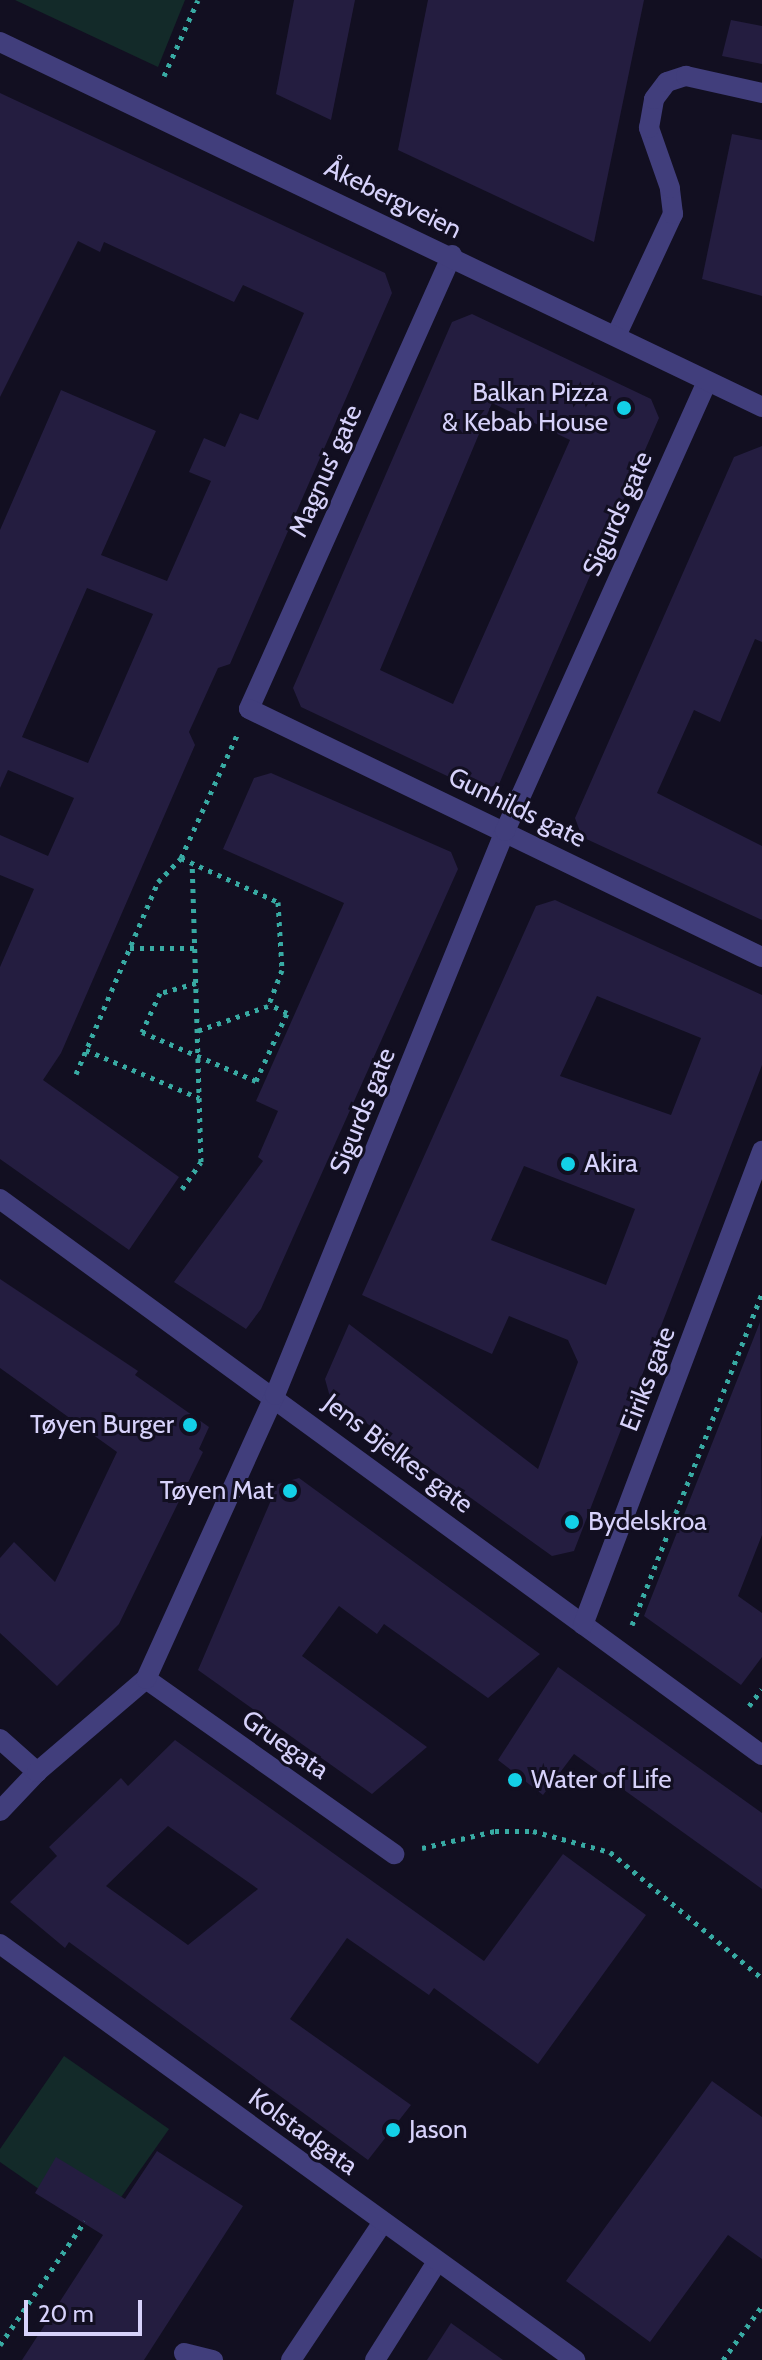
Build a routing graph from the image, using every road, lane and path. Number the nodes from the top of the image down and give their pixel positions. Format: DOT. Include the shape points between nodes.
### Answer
graph roads {
  1 [pos="198,0"];
  2 [pos="0,42"];
  3 [pos="164,76"];
  4 [pos="762,93"];
  5 [pos="452,255"];
  6 [pos="616,336"];
  7 [pos="707,381"];
  8 [pos="762,407"];
  9 [pos="249,709"];
  10 [pos="505,831"];
  11 [pos="181,858"];
  12 [pos="192,862"];
  13 [pos="130,948"];
  14 [pos="194,948"];
  15 [pos="762,957"];
  16 [pos="196,983"];
  17 [pos="269,1004"];
  18 [pos="197,1031"];
  19 [pos="86,1050"];
  20 [pos="198,1056"];
  21 [pos="76,1074"];
  22 [pos="199,1098"];
  23 [pos="762,1151"];
  24 [pos="182,1189"];
  25 [pos="0,1199"];
  26 [pos="762,1293"];
  27 [pos="275,1395"];
  28 [pos="583,1625"];
  29 [pos="616,1647"];
  30 [pos="146,1679"];
  31 [pos="762,1689"];
  32 [pos="749,1706"];
  33 [pos="0,1739"];
  34 [pos="762,1755"];
  35 [pos="37,1772"];
  36 [pos="0,1811"];
  37 [pos="394,1854"];
  38 [pos="0,1944"];
  39 [pos="762,1978"];
  40 [pos="85,2221"];
  41 [pos="383,2222"];
  42 [pos="437,2262"];
  43 [pos="762,2306"];
  44 [pos="0,2345"];
  45 [pos="184,2353"];
  46 [pos="213,2360"];
  47 [pos="291,2360"];
  48 [pos="375,2360"];
  49 [pos="575,2360"];
  50 [pos="723,2360"];
  1 -- 3 [label="path"];
  2 -- 5 [label="street, Åkebergveien"];
  4 -- 6 [label="street" via="686,76 667,82 654,99 649,128 670,188 673,214"];
  5 -- 6 [label="street, Åkebergveien"];
  5 -- 9 [label="street, Magnus’ gate"];
  6 -- 7 [label="street, Åkebergveien"];
  7 -- 8 [label="street, Åkebergveien"];
  7 -- 10 [label="street, Sigurds gate"];
  9 -- 10 [label="street, Gunhilds gate"];
  9 -- 11 [label="path"];
  10 -- 15 [label="street, Gunhilds gate"];
  10 -- 27 [label="street, Sigurds gate"];
  11 -- 12 [label="path"];
  11 -- 13 [label="path" via="158,882"];
  12 -- 14 [label="path"];
  12 -- 17 [label="path" via="278,902 282,970"];
  13 -- 14 [label="path"];
  13 -- 19 [label="path"];
  14 -- 16 [label="path"];
  16 -- 18 [label="path"];
  16 -- 20 [label="path" via="160,993 142,1032"];
  17 -- 18 [label="path"];
  17 -- 20 [label="path" via="287,1013 256,1081"];
  18 -- 20 [label="path"];
  19 -- 21 [label="path"];
  19 -- 22 [label="path"];
  20 -- 22 [label="path"];
  22 -- 24 [label="path" via="201,1162"];
  23 -- 28 [label="street, Eiriks gate"];
  25 -- 27 [label="street, Jens Bjelkes gate"];
  26 -- 29 [label="path" via="633,1623"];
  27 -- 28 [label="street, Jens Bjelkes gate"];
  27 -- 30 [label="street, Sigurds gate"];
  28 -- 29 [label="street, Jens Bjelkes gate"];
  29 -- 34 [label="street, Jens Bjelkes gate"];
  30 -- 35 [label="street, Sigurds gate"];
  30 -- 37 [label="street, Gruegata"];
  31 -- 32 [label="path"];
  33 -- 35 [label="street"];
  35 -- 36 [label="street, Sigurds gate"];
  37 -- 39 [label="path" via="495,1831 556,1834 610,1852"];
  38 -- 41 [label="street, Kolstadgata"];
  40 -- 44 [label="path"];
  41 -- 42 [label="street, Kolstadgata"];
  41 -- 47 [label="street"];
  42 -- 48 [label="street"];
  42 -- 49 [label="street, Kolstadgata"];
  43 -- 50 [label="path"];
  45 -- 46 [label="street"];
}
